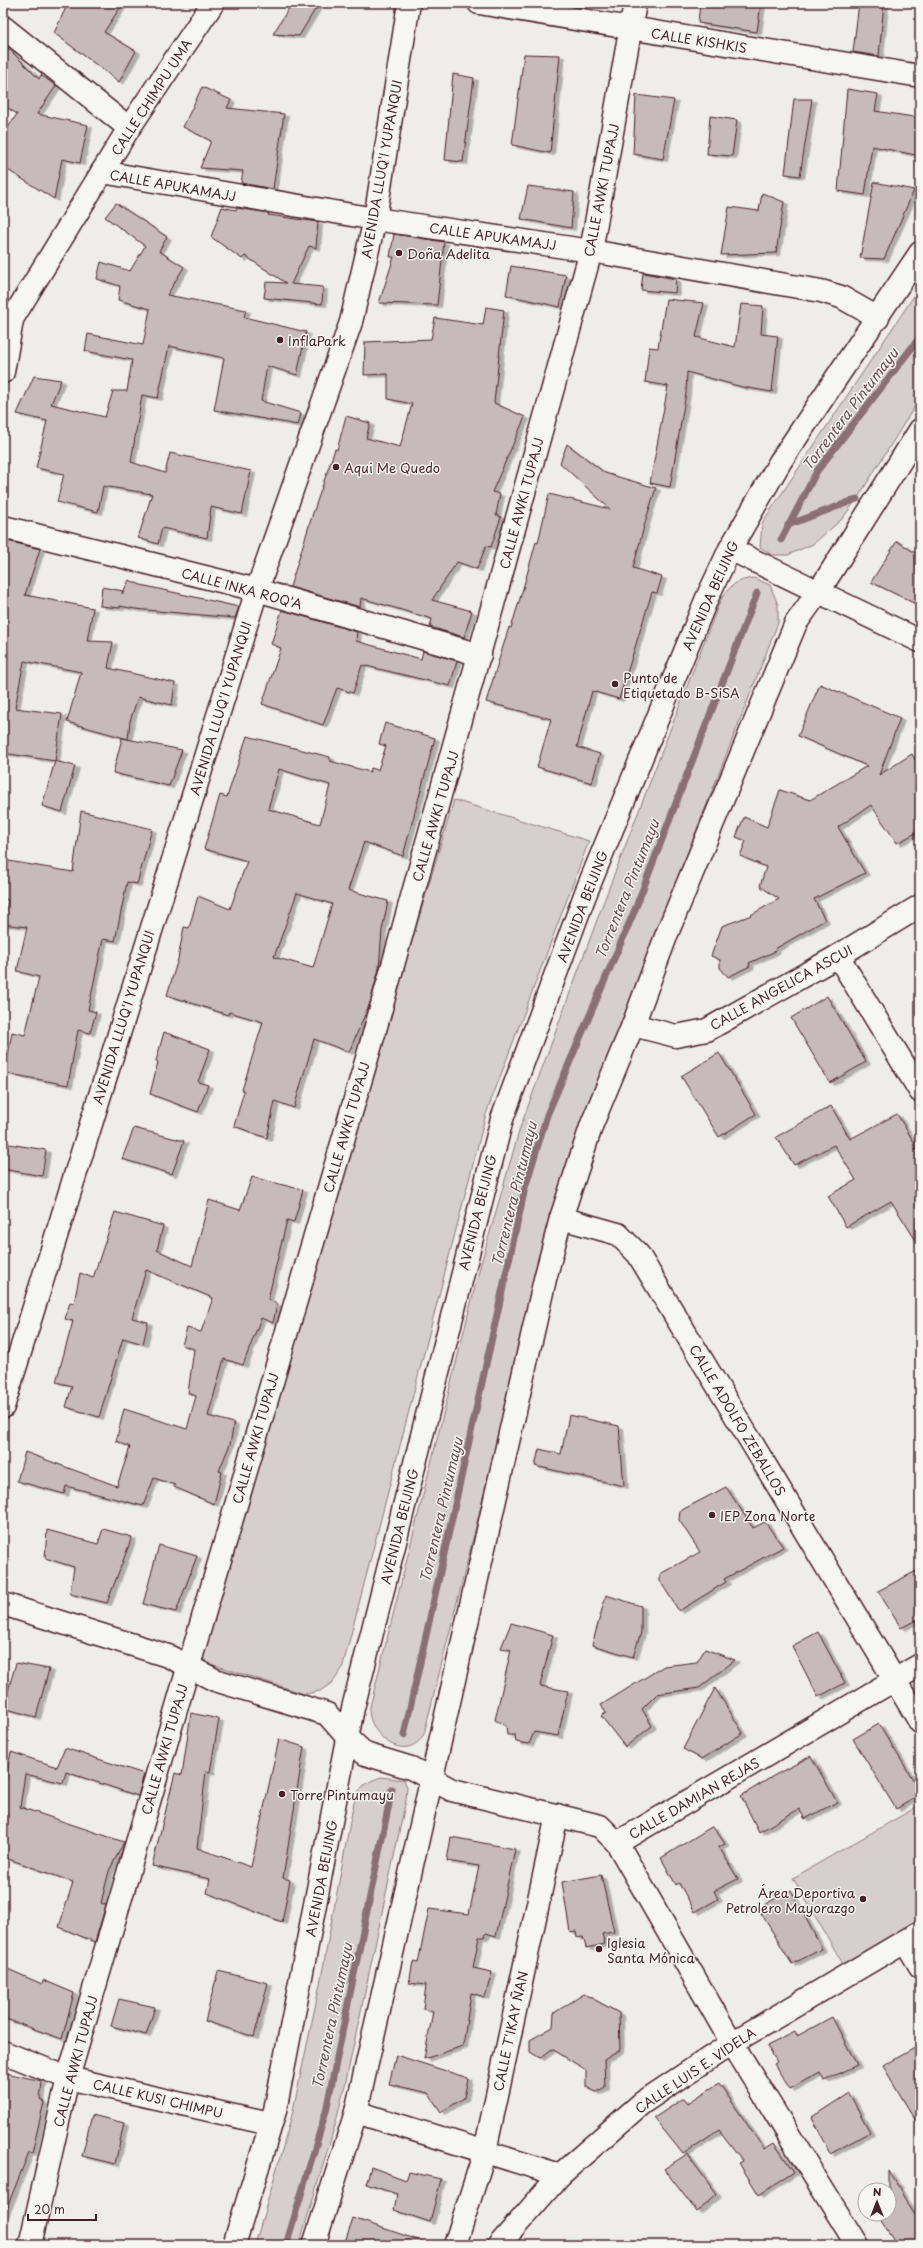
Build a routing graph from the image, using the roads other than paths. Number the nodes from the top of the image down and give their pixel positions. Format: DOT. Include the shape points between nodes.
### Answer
graph roads {
  1 [pos="213,3"];
  2 [pos="409,3"];
  3 [pos="479,3"];
  4 [pos="635,3"];
  5 [pos="3,26"];
  6 [pos="631,29"];
  7 [pos="920,76"];
  8 [pos="129,128"];
  9 [pos="102,172"];
  10 [pos="375,219"];
  11 [pos="591,251"];
  12 [pos="920,253"];
  13 [pos="878,318"];
  14 [pos="8,327"];
  15 [pos="3,372"];
  16 [pos="920,430"];
  17 [pos="3,527"];
  18 [pos="730,549"];
  19 [pos="257,590"];
  20 [pos="819,591"];
  21 [pos="920,641"];
  22 [pos="480,655"];
  23 [pos="920,906"];
  24 [pos="838,956"];
  25 [pos="633,1025"];
  26 [pos="920,1091"];
  27 [pos="561,1218"];
  28 [pos="3,1407"];
  29 [pos="3,1604"];
  30 [pos="920,1665"];
  31 [pos="188,1668"];
  32 [pos="894,1681"];
  33 [pos="920,1722"];
  34 [pos="348,1738"];
  35 [pos="432,1781"];
  36 [pos="557,1816"];
  37 [pos="617,1843"];
  38 [pos="913,1936"];
  39 [pos="920,1966"];
  40 [pos="732,2043"];
  41 [pos="3,2052"];
  42 [pos="68,2078"];
  43 [pos="356,2112"];
  44 [pos="270,2124"];
  45 [pos="485,2151"];
  46 [pos="560,2175"];
  47 [pos="30,2245"];
  48 [pos="234,2245"];
  49 [pos="314,2245"];
  50 [pos="455,2245"];
  51 [pos="499,2245"];
  52 [pos="857,2245"];
  1 -- 8 [label="street, CALLE CHIMPU UMA"];
  2 -- 10 [label="street, AVENIDA LLUQ'I YUPANQUI"];
  3 -- 6 [label="street, CALLE KISHKIS"];
  4 -- 6 [label="street, CALLE AWKI TUPAJJ"];
  5 -- 8 [label="street"];
  6 -- 7 [label="street, CALLE KISHKIS"];
  6 -- 11 [label="street, CALLE AWKI TUPAJJ"];
  8 -- 9 [label="street, CALLE CHIMPU UMA"];
  9 -- 10 [label="street, CALLE APUKAMAJJ"];
  9 -- 14 [label="street, CALLE CHIMPU UMA"];
  10 -- 11 [label="street, CALLE APUKAMAJJ"];
  10 -- 19 [label="street, AVENIDA LLUQ'I YUPANQUI" via="351,322"];
  11 -- 13 [label="street, CALLE APUKAMAJJ" via="820,291 842,297"];
  11 -- 22 [label="street, CALLE AWKI TUPAJJ"];
  12 -- 13 [label="street, AVENIDA BEIJING"];
  13 -- 18 [label="street, AVENIDA BEIJING" via="780,462"];
  14 -- 15 [label="street"];
  16 -- 20 [label="street"];
  17 -- 19 [label="street, CALLE INKA ROQ'A"];
  18 -- 20 [label="street"];
  18 -- 34 [label="street, AVENIDA BEIJING" via="707,598 585,895 502,1119 355,1700"];
  19 -- 22 [label="street, CALLE INKA ROQ'A"];
  19 -- 28 [label="street, AVENIDA LLUQ'I YUPANQUI"];
  20 -- 21 [label="street"];
  20 -- 25 [label="street" via="796,623 668,931"];
  22 -- 31 [label="street, CALLE AWKI TUPAJJ" via="370,1048"];
  23 -- 24 [label="street, CALLE ANGELICA ASCUI"];
  24 -- 25 [label="street, CALLE ANGELICA ASCUI" via="707,1030 676,1036"];
  24 -- 26 [label="street"];
  25 -- 27 [label="street" via="592,1124"];
  27 -- 32 [label="street, CALLE ADOLFO ZEBALLOS" via="618,1234 638,1254"];
  27 -- 35 [label="street"];
  29 -- 31 [label="street, CALLE DAMIAN REJAS" via="168,1656"];
  30 -- 32 [label="street, CALLE DAMIAN REJAS"];
  31 -- 34 [label="street, CALLE DAMIAN REJAS" via="215,1680 327,1714"];
  31 -- 42 [label="street, CALLE AWKI TUPAJJ"];
  32 -- 33 [label="street, CALLE ADOLFO ZEBALLOS"];
  32 -- 37 [label="street, CALLE DAMIAN REJAS"];
  34 -- 35 [label="street, CALLE DAMIAN REJAS" via="365,1754 411,1768"];
  34 -- 44 [label="street, AVENIDA BEIJING" via="275,2111"];
  35 -- 36 [label="street, CALLE DAMIAN REJAS" via="452,1790"];
  35 -- 43 [label="street"];
  36 -- 37 [label="street, CALLE DAMIAN REJAS" via="600,1826"];
  36 -- 45 [label="street, CALLE T'IKAY ÑAN"];
  37 -- 40 [label="street"];
  38 -- 39 [label="street"];
  38 -- 40 [label="street, CALLE LUIS E. VIDELA"];
  40 -- 46 [label="street, CALLE LUIS E. VIDELA" via="642,2103"];
  40 -- 52 [label="street"];
  41 -- 42 [label="street, CALLE KUSI CHIMPU"];
  42 -- 44 [label="street, CALLE KUSI CHIMPU"];
  42 -- 47 [label="street, CALLE AWKI TUPAJJ"];
  43 -- 45 [label="street"];
  43 -- 49 [label="street"];
  44 -- 48 [label="street, AVENIDA BEIJING"];
  45 -- 46 [label="street"];
  45 -- 50 [label="street, CALLE T'IKAY ÑAN"];
  46 -- 51 [label="street, CALLE LUIS E. VIDELA"];
}
